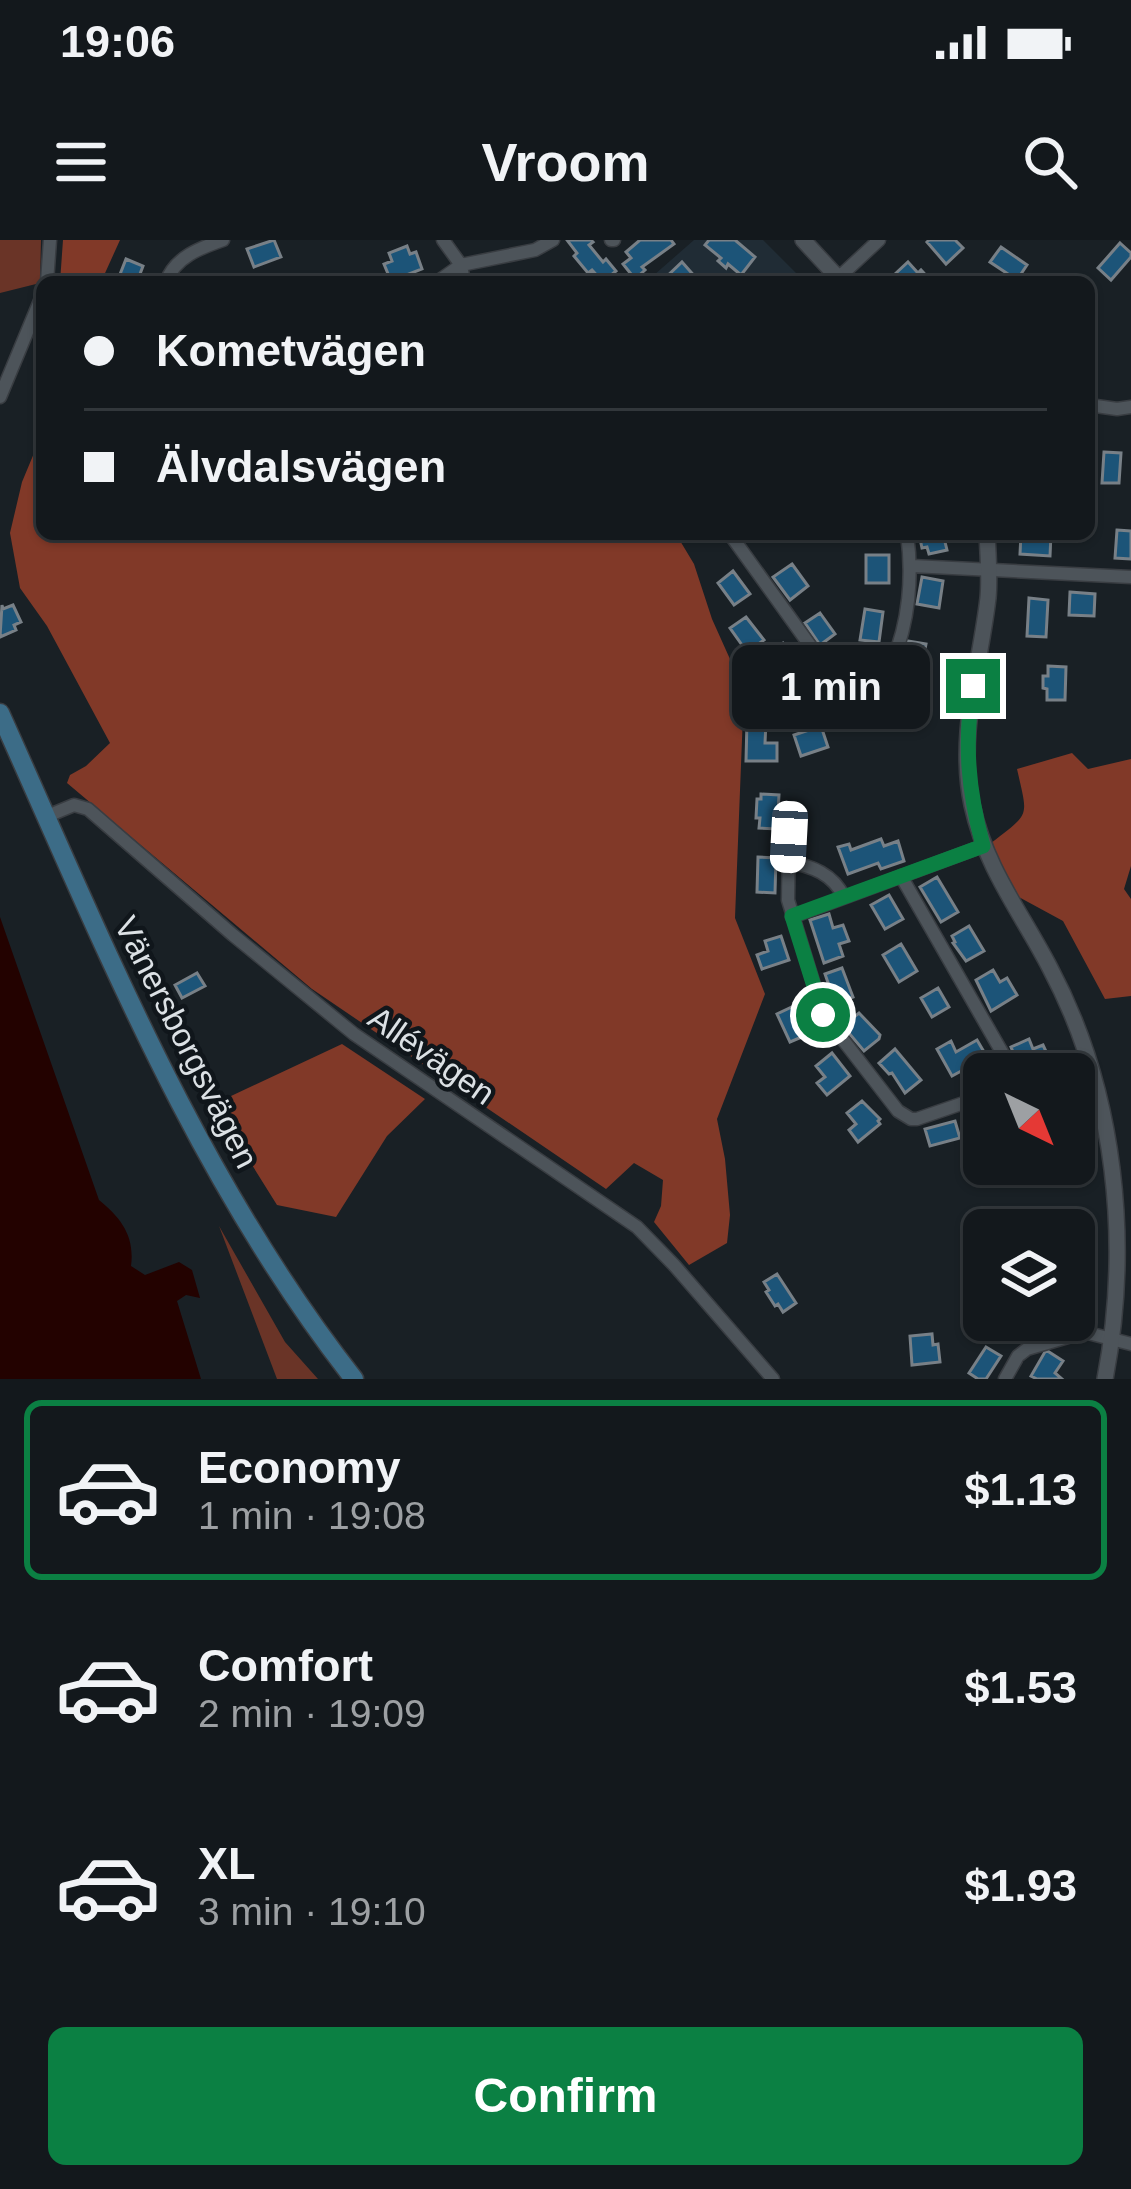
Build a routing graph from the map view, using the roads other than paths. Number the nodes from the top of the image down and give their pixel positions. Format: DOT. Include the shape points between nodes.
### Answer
graph roads {
  1 [pos="50,240"];
  2 [pos="224,240"];
  3 [pos="443,240"];
  4 [pos="554,240"];
  5 [pos="802,240"];
  6 [pos="879,240"];
  7 [pos="461,265"];
  8 [pos="47,276"];
  9 [pos="168,276"];
  10 [pos="445,276"];
  11 [pos="463,276"];
  12 [pos="834,276"];
  13 [pos="843,276"];
  14 [pos="36,311"];
  15 [pos="0,398"];
  16 [pos="1095,406"];
  17 [pos="1131,407"];
  18 [pos="733,540"];
  19 [pos="908,540"];
  20 [pos="987,540"];
  21 [pos="912,566"];
  22 [pos="989,570"];
  23 [pos="1131,577"];
  24 [pos="832,676"];
  25 [pos="787,694"];
  26 [pos="0,713"];
  27 [pos="44,817"];
  28 [pos="789,837"];
  29 [pos="983,846"];
  30 [pos="788,862"];
  31 [pos="901,876"];
  32 [pos="844,897"];
  33 [pos="792,916"];
  34 [pos="1002,1053"];
  35 [pos="963,1103"];
  36 [pos="1125,1342"];
  37 [pos="354,1379"];
  38 [pos="773,1379"];
  39 [pos="1005,1379"];
  40 [pos="1106,1379"];
  1 -- 8 [label="street"];
  2 -- 9 [label="street" via="180,261"];
  3 -- 7 [label="street"];
  4 -- 7 [label="street"];
  5 -- 12 [label="street"];
  6 -- 13 [label="street"];
  7 -- 10 [label="street"];
  7 -- 11 [label="street"];
  14 -- 15 [label="street"];
  16 -- 17 [label="street"];
  18 -- 24 [label="street"];
  19 -- 21 [label="street"];
  20 -- 22 [label="street"];
  21 -- 22 [label="street"];
  21 -- 24 [label="street" via="892,662 846,679"];
  22 -- 23 [label="street"];
  22 -- 29 [label="street" via="968,716 971,802"];
  24 -- 25 [label="street"];
  26 -- 27 [label="main road, Vänersborgsvägen"];
  27 -- 37 [label="main road, Vänersborgsvägen" via="186,1116 274,1266"];
  27 -- 38 [label="street, Allévägen" via="88,809 354,1034 637,1227"];
  28 -- 30 [label="street"];
  29 -- 31 [label="street"];
  29 -- 36 [label="street" via="1098,1072 1127,1194"];
  30 -- 32 [label="street" via="827,875"];
  30 -- 33 [label="street"];
  31 -- 32 [label="street"];
  31 -- 34 [label="street"];
  32 -- 33 [label="street"];
  33 -- 35 [label="street" via="823,1015 898,1111 917,1119"];
  36 -- 39 [label="street" via="1088,1333 1027,1349"];
  36 -- 40 [label="street"];
}
